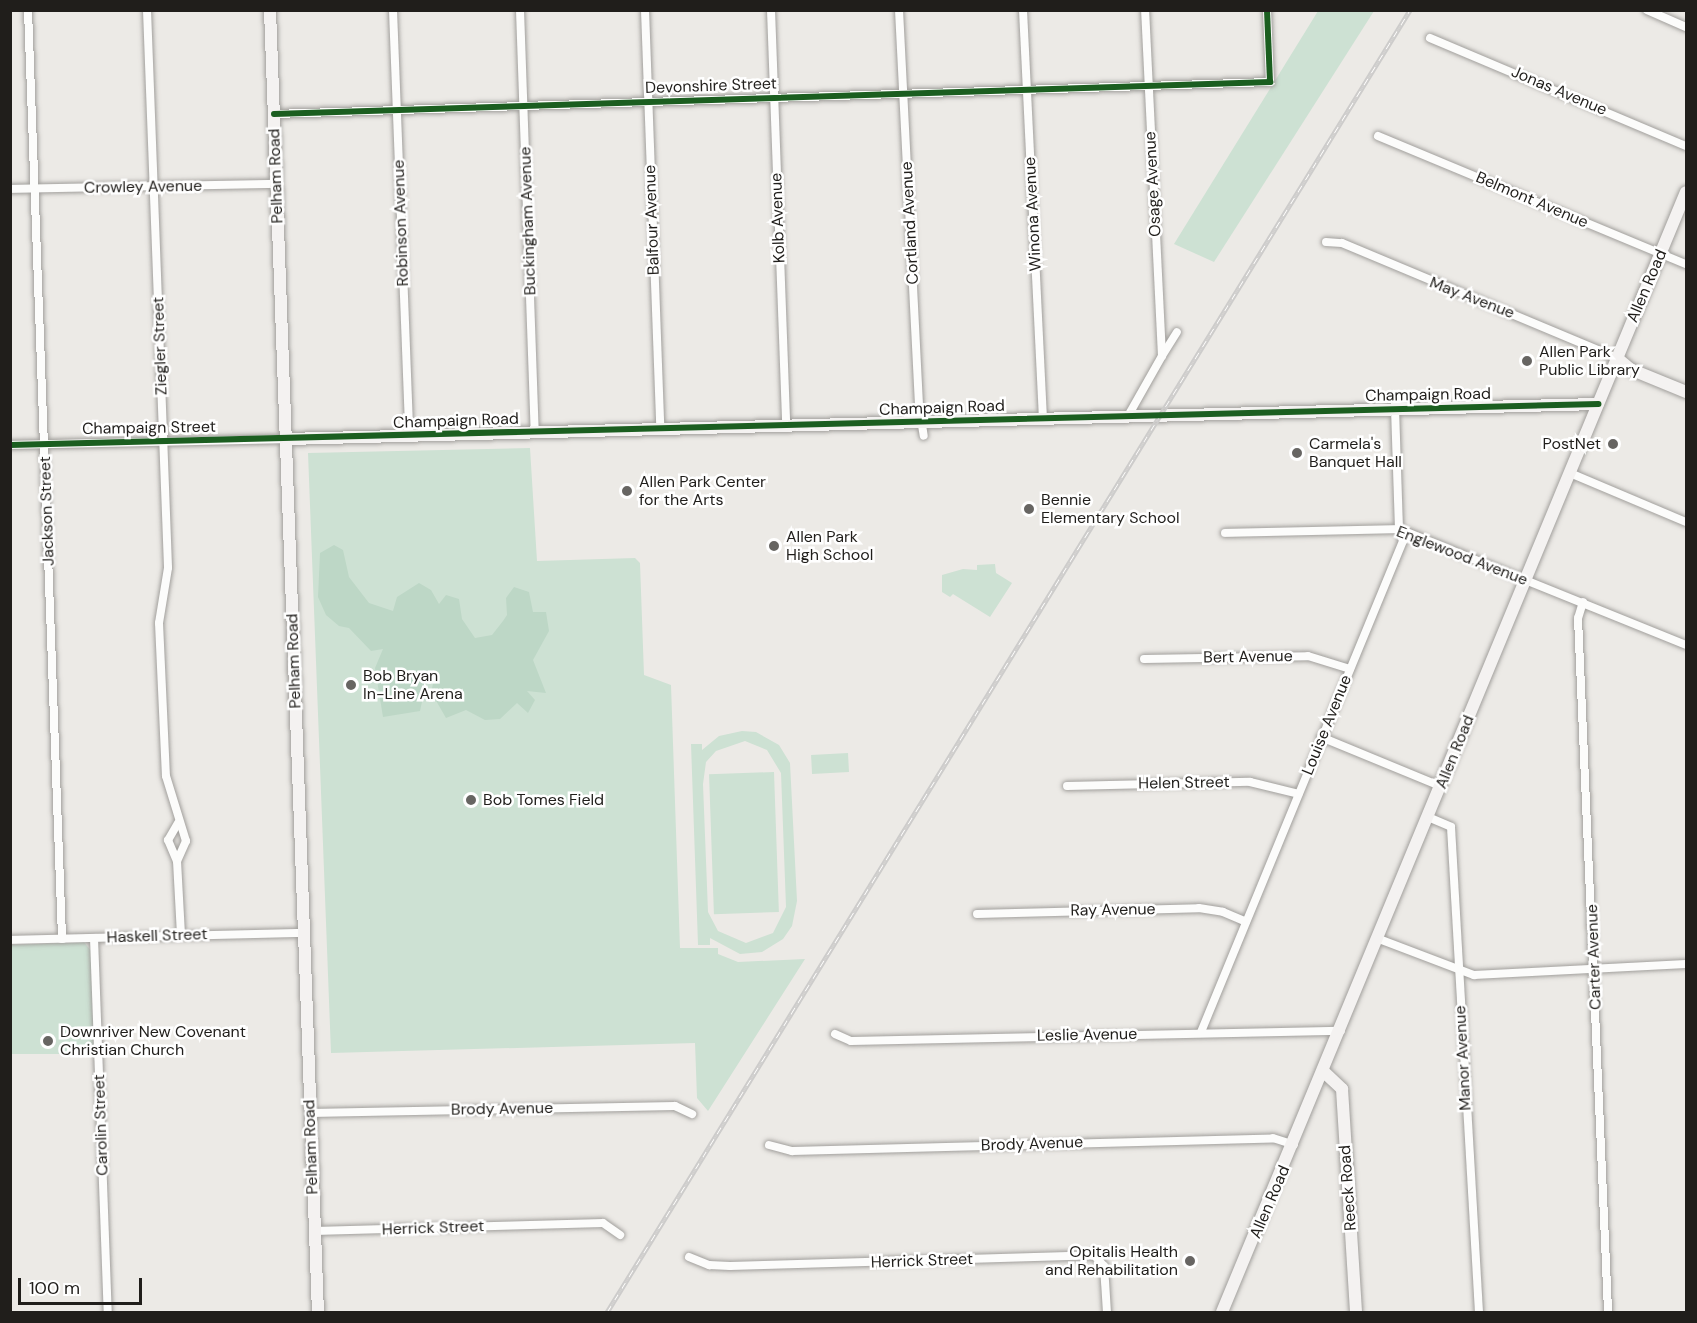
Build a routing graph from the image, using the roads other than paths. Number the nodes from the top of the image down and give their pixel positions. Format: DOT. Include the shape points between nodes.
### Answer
graph roads {
  1 [pos="28,10"];
  2 [pos="147,10"];
  3 [pos="270,10"];
  4 [pos="393,10"];
  5 [pos="520,10"];
  6 [pos="645,10"];
  7 [pos="771,10"];
  8 [pos="899,10"];
  9 [pos="1023,10"];
  10 [pos="1145,10"];
  11 [pos="1267,10"];
  12 [pos="1647,10"];
  13 [pos="1686,27"];
  14 [pos="1430,38"];
  15 [pos="1148,85"];
  16 [pos="1027,89"];
  17 [pos="903,93"];
  18 [pos="774,98"];
  19 [pos="648,102"];
  20 [pos="524,106"];
  21 [pos="397,109"];
  22 [pos="274,114"];
  23 [pos="1378,136"];
  24 [pos="1686,146"];
  25 [pos="276,184"];
  26 [pos="153,187"];
  27 [pos="10,189"];
  28 [pos="35,189"];
  29 [pos="1686,192"];
  30 [pos="1326,242"];
  31 [pos="1661,254"];
  32 [pos="1686,264"];
  33 [pos="1177,332"];
  34 [pos="1162,357"];
  35 [pos="1617,358"];
  36 [pos="1686,392"];
  37 [pos="1598,404"];
  38 [pos="1395,409"];
  39 [pos="1128,416"];
  40 [pos="1043,418"];
  41 [pos="921,422"];
  42 [pos="786,425"];
  43 [pos="660,429"];
  44 [pos="535,432"];
  45 [pos="409,436"];
  46 [pos="924,436"];
  47 [pos="287,439"];
  48 [pos="163,441"];
  49 [pos="45,444"];
  50 [pos="10,445"];
  51 [pos="1570,473"];
  52 [pos="1686,522"];
  53 [pos="1399,529"];
  54 [pos="1225,533"];
  55 [pos="1526,580"];
  56 [pos="1583,602"];
  57 [pos="1686,645"];
  58 [pos="1144,659"];
  59 [pos="1350,669"];
  60 [pos="1322,737"];
  61 [pos="1067,786"];
  62 [pos="1440,786"];
  63 [pos="1299,794"];
  64 [pos="1428,817"];
  65 [pos="177,823"];
  66 [pos="177,861"];
  67 [pos="977,914"];
  68 [pos="1246,922"];
  69 [pos="303,933"];
  70 [pos="181,935"];
  71 [pos="94,938"];
  72 [pos="62,939"];
  73 [pos="1379,939"];
  74 [pos="10,940"];
  75 [pos="1686,964"];
  76 [pos="1594,967"];
  77 [pos="1458,971"];
  78 [pos="1341,1031"];
  79 [pos="1201,1032"];
  80 [pos="835,1034"];
  81 [pos="1324,1072"];
  82 [pos="310,1113"];
  83 [pos="692,1114"];
  84 [pos="769,1145"];
  85 [pos="1294,1145"];
  86 [pos="314,1231"];
  87 [pos="620,1235"];
  88 [pos="690,1257"];
  89 [pos="108,1312"];
  90 [pos="318,1312"];
  91 [pos="1107,1312"];
  92 [pos="1222,1312"];
  93 [pos="1356,1312"];
  94 [pos="1479,1312"];
  95 [pos="1608,1312"];
  1 -- 28 [label="street, Jackson Street"];
  2 -- 26 [label="street, Ziegler Street"];
  3 -- 22 [label="main road, Pelham Road"];
  4 -- 21 [label="street, Robinson Avenue"];
  5 -- 20 [label="street, Buckingham Avenue"];
  6 -- 19 [label="street, Balfour Avenue"];
  7 -- 18 [label="street, Kolb Avenue"];
  8 -- 17 [label="street, Cortland Avenue"];
  9 -- 16 [label="street, Winona Avenue"];
  10 -- 15 [label="street, Osage Avenue"];
  11 -- 15 [label="street, Devonshire Street" via="1270,82"];
  12 -- 13 [label="street"];
  14 -- 24 [label="street, Jonas Avenue"];
  15 -- 16 [label="street, Devonshire Street"];
  15 -- 34 [label="street, Osage Avenue"];
  16 -- 17 [label="street, Devonshire Street"];
  16 -- 40 [label="street, Winona Avenue"];
  17 -- 18 [label="street, Devonshire Street"];
  17 -- 41 [label="street, Cortland Avenue"];
  18 -- 19 [label="street, Devonshire Street"];
  18 -- 42 [label="street, Kolb Avenue"];
  19 -- 20 [label="street, Devonshire Street"];
  19 -- 43 [label="street, Balfour Avenue"];
  20 -- 21 [label="street, Devonshire Street"];
  20 -- 44 [label="street, Buckingham Avenue"];
  21 -- 22 [label="street, Devonshire Street"];
  21 -- 45 [label="street, Robinson Avenue"];
  22 -- 25 [label="main road, Pelham Road"];
  23 -- 31 [label="street, Belmont Avenue"];
  25 -- 26 [label="street, Crowley Avenue"];
  25 -- 47 [label="main road, Pelham Road"];
  26 -- 28 [label="street, Crowley Avenue"];
  26 -- 48 [label="street, Ziegler Street"];
  27 -- 28 [label="street, Crowley Avenue"];
  28 -- 49 [label="street, Jackson Street"];
  29 -- 31 [label="main road, Allen Road"];
  30 -- 35 [label="street, May Avenue" via="1342,243"];
  31 -- 32 [label="street, Belmont Avenue"];
  31 -- 35 [label="main road, Allen Road"];
  33 -- 34 [label="street"];
  34 -- 39 [label="street"];
  35 -- 36 [label="main road" via="1630,369"];
  35 -- 37 [label="main road, Allen Road"];
  37 -- 38 [label="main road, Champaign Road"];
  37 -- 51 [label="main road, Allen Road"];
  38 -- 39 [label="main road, Champaign Road"];
  38 -- 53 [label="street, Louise Avenue"];
  39 -- 40 [label="main road, Champaign Road"];
  40 -- 41 [label="main road, Champaign Road"];
  41 -- 42 [label="main road, Champaign Road"];
  41 -- 46 [label="street, Cortland Avenue"];
  42 -- 43 [label="main road, Champaign Road"];
  43 -- 44 [label="main road, Champaign Road"];
  44 -- 45 [label="main road, Champaign Road"];
  45 -- 47 [label="main road, Champaign Road"];
  47 -- 48 [label="street, Champaign Street"];
  47 -- 69 [label="main road, Pelham Road"];
  48 -- 49 [label="street, Champaign Street"];
  48 -- 65 [label="street, Ziegler Street" via="168,568 159,623 166,776"];
  49 -- 50 [label="street, Champaign Street"];
  49 -- 72 [label="street, Jackson Street"];
  51 -- 52 [label="street"];
  51 -- 55 [label="main road, Allen Road"];
  53 -- 54 [label="street, Englewood Avenue"];
  53 -- 55 [label="street, Englewood Avenue"];
  53 -- 59 [label="street, Louise Avenue" via="1403,541"];
  55 -- 56 [label="street, Englewood Avenue"];
  55 -- 62 [label="main road, Allen Road"];
  56 -- 57 [label="street, Englewood Avenue"];
  56 -- 76 [label="street, Carter Avenue" via="1578,618"];
  58 -- 59 [label="street, Bert Avenue" via="1308,656"];
  59 -- 60 [label="street, Louise Avenue"];
  60 -- 62 [label="street"];
  60 -- 63 [label="street, Louise Avenue"];
  61 -- 63 [label="street, Helen Street" via="1250,782"];
  62 -- 64 [label="main road, Allen Road"];
  63 -- 68 [label="street, Louise Avenue"];
  64 -- 73 [label="main road, Allen Road"];
  64 -- 77 [label="street, Manor Avenue" via="1451,827"];
  65 -- 66 [label="street, Ziegler Street" via="186,841"];
  65 -- 66 [label="street, Ziegler Street" via="168,840"];
  66 -- 70 [label="street, Ziegler Street"];
  67 -- 68 [label="street, Ray Avenue" via="1199,908"];
  68 -- 79 [label="street, Louise Avenue"];
  69 -- 70 [label="street, Haskell Street"];
  69 -- 82 [label="main road, Pelham Road"];
  70 -- 71 [label="street, Haskell Street"];
  71 -- 72 [label="street, Haskell Street"];
  71 -- 89 [label="street, Carolin Street"];
  72 -- 74 [label="street, Haskell Street"];
  73 -- 77 [label="street"];
  73 -- 78 [label="main road, Allen Road"];
  75 -- 76 [label="street"];
  76 -- 77 [label="street" via="1474,975"];
  76 -- 95 [label="street, Carter Avenue"];
  77 -- 94 [label="street, Manor Avenue"];
  78 -- 79 [label="street, Leslie Avenue"];
  78 -- 81 [label="main road, Allen Road"];
  79 -- 80 [label="street, Leslie Avenue" via="851,1041"];
  81 -- 85 [label="main road, Allen Road"];
  81 -- 93 [label="main road, Reeck Road" via="1342,1089"];
  82 -- 83 [label="street, Brody Avenue" via="675,1106"];
  82 -- 86 [label="main road, Pelham Road"];
  84 -- 85 [label="street, Brody Avenue" via="792,1151 1273,1138"];
  85 -- 92 [label="main road, Allen Road"];
  86 -- 87 [label="street, Herrick Street" via="603,1223"];
  86 -- 90 [label="main road, Pelham Road"];
  88 -- 91 [label="street, Herrick Street" via="709,1265 730,1266 1094,1256 1104,1268"];
}
